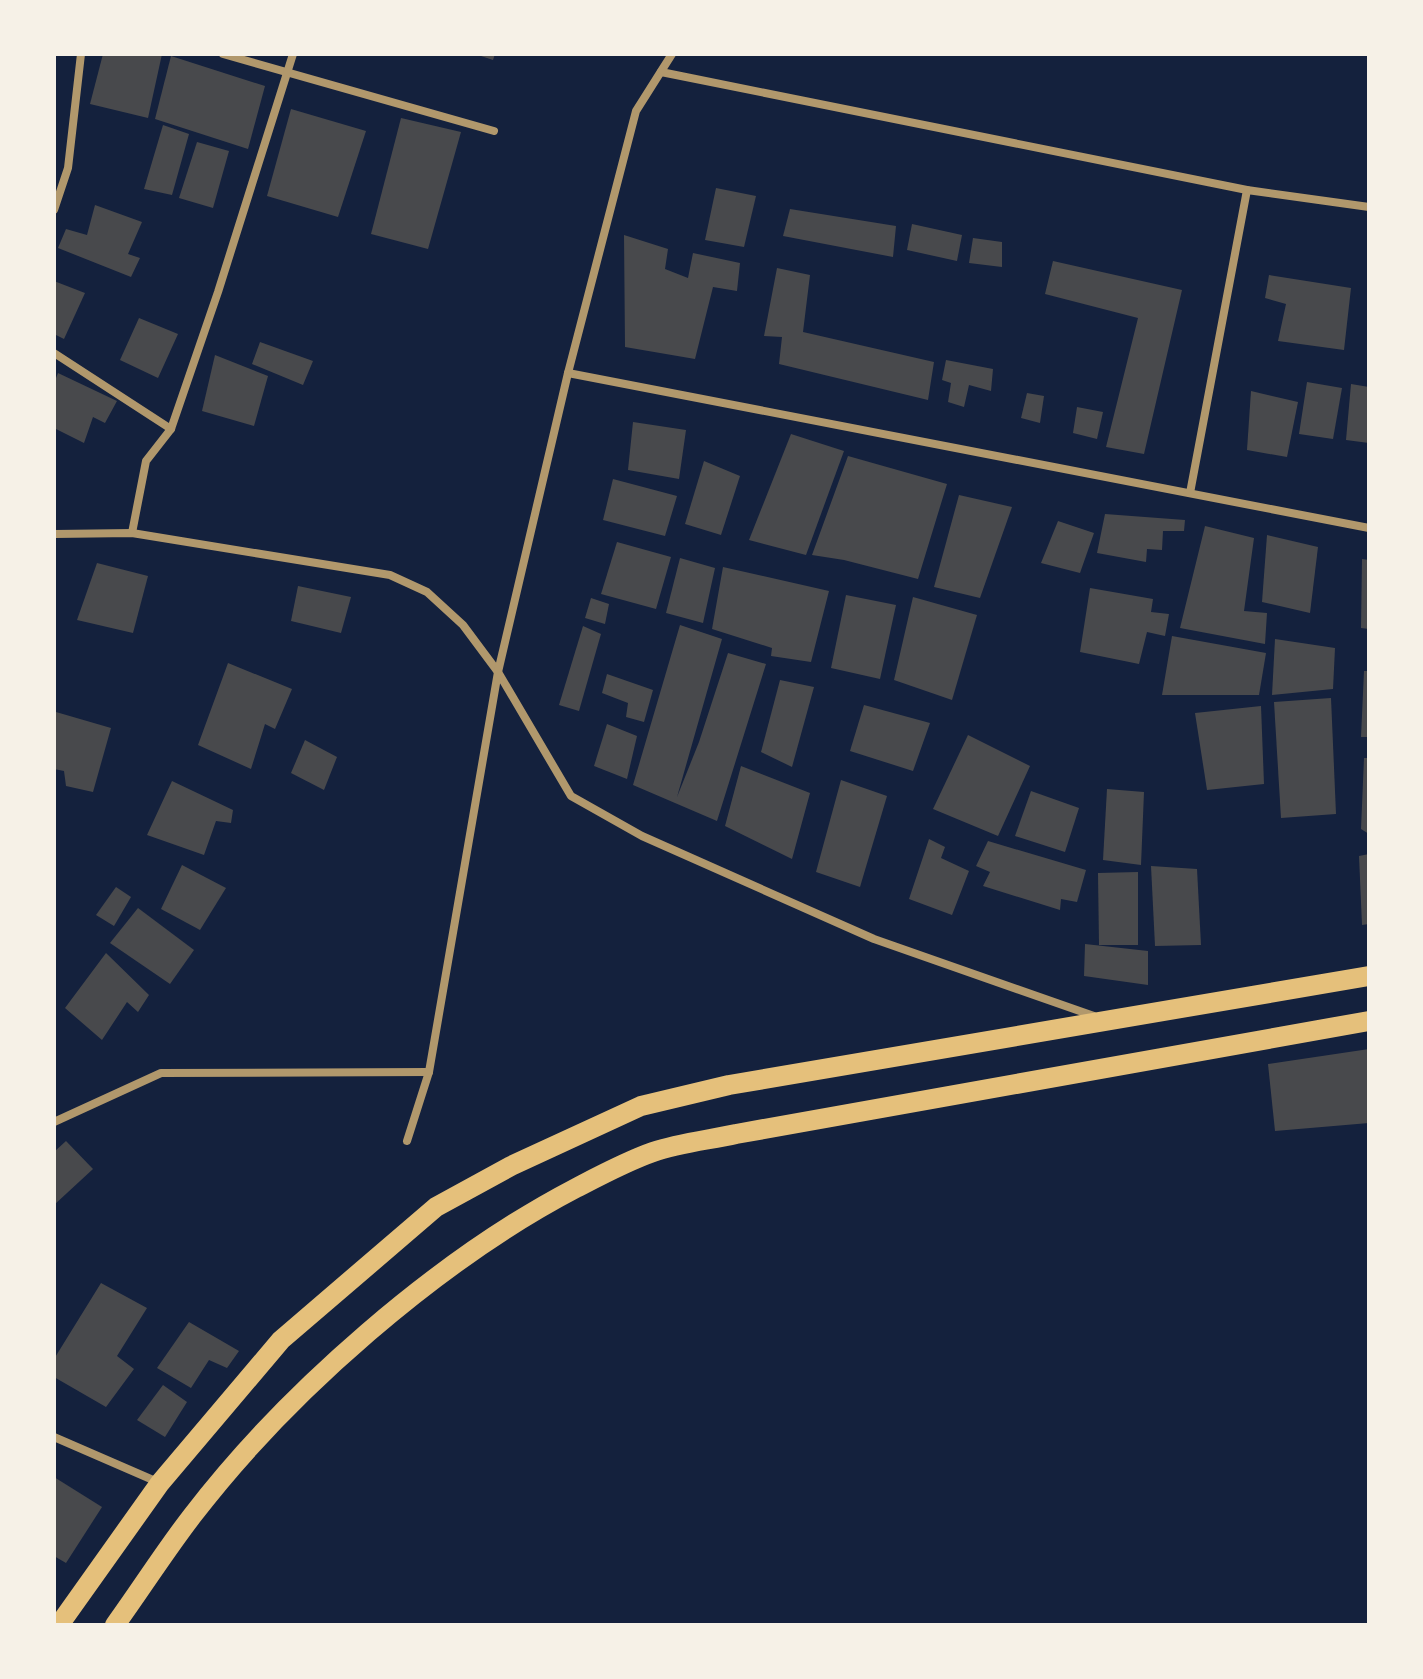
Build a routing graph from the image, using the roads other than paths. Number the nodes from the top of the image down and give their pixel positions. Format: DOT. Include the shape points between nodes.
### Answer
graph roads {
  1 [pos="81,54"];
  2 [pos="223,54"];
  3 [pos="293,54"];
  4 [pos="672,54"];
  5 [pos="661,72"];
  6 [pos="288,73"];
  7 [pos="494,131"];
  8 [pos="1247,190"];
  9 [pos="1369,207"];
  10 [pos="54,210"];
  11 [pos="54,353"];
  12 [pos="568,373"];
  13 [pos="171,429"];
  14 [pos="1190,493"];
  15 [pos="1369,528"];
  16 [pos="132,533"];
  17 [pos="54,534"];
  18 [pos="498,672"];
  19 [pos="1369,976"];
  20 [pos="1106,1021"];
  21 [pos="1369,1021"];
  22 [pos="429,1072"];
  23 [pos="54,1122"];
  24 [pos="407,1141"];
  25 [pos="54,1437"];
  26 [pos="160,1483"];
  27 [pos="59,1625"];
  28 [pos="115,1625"];
  1 -- 10 [label="street" via="68,168"];
  2 -- 6 [label="street"];
  3 -- 6 [label="street"];
  4 -- 5 [label="street"];
  5 -- 8 [label="street"];
  5 -- 12 [label="street" via="636,111"];
  6 -- 7 [label="street"];
  6 -- 13 [label="street"];
  8 -- 9 [label="street"];
  8 -- 14 [label="street"];
  11 -- 13 [label="street"];
  12 -- 14 [label="street"];
  12 -- 18 [label="street"];
  13 -- 16 [label="street" via="146,461"];
  14 -- 15 [label="street"];
  16 -- 17 [label="street"];
  16 -- 18 [label="street" via="390,575 427,592 463,625"];
  18 -- 20 [label="street" via="571,796 642,836 874,939"];
  18 -- 22 [label="street"];
  19 -- 20 [label="main road"];
  20 -- 26 [label="main road" via="729,1085 641,1106 565,1139 436,1207 366,1265 281,1340"];
  21 -- 28 [label="main road" via="736,1134 654,1151 598,1177 530,1212 469,1255 395,1310 313,1384 192,1516"];
  22 -- 23 [label="street" via="161,1073"];
  22 -- 24 [label="street"];
  25 -- 26 [label="street"];
  26 -- 27 [label="main road"];
}
